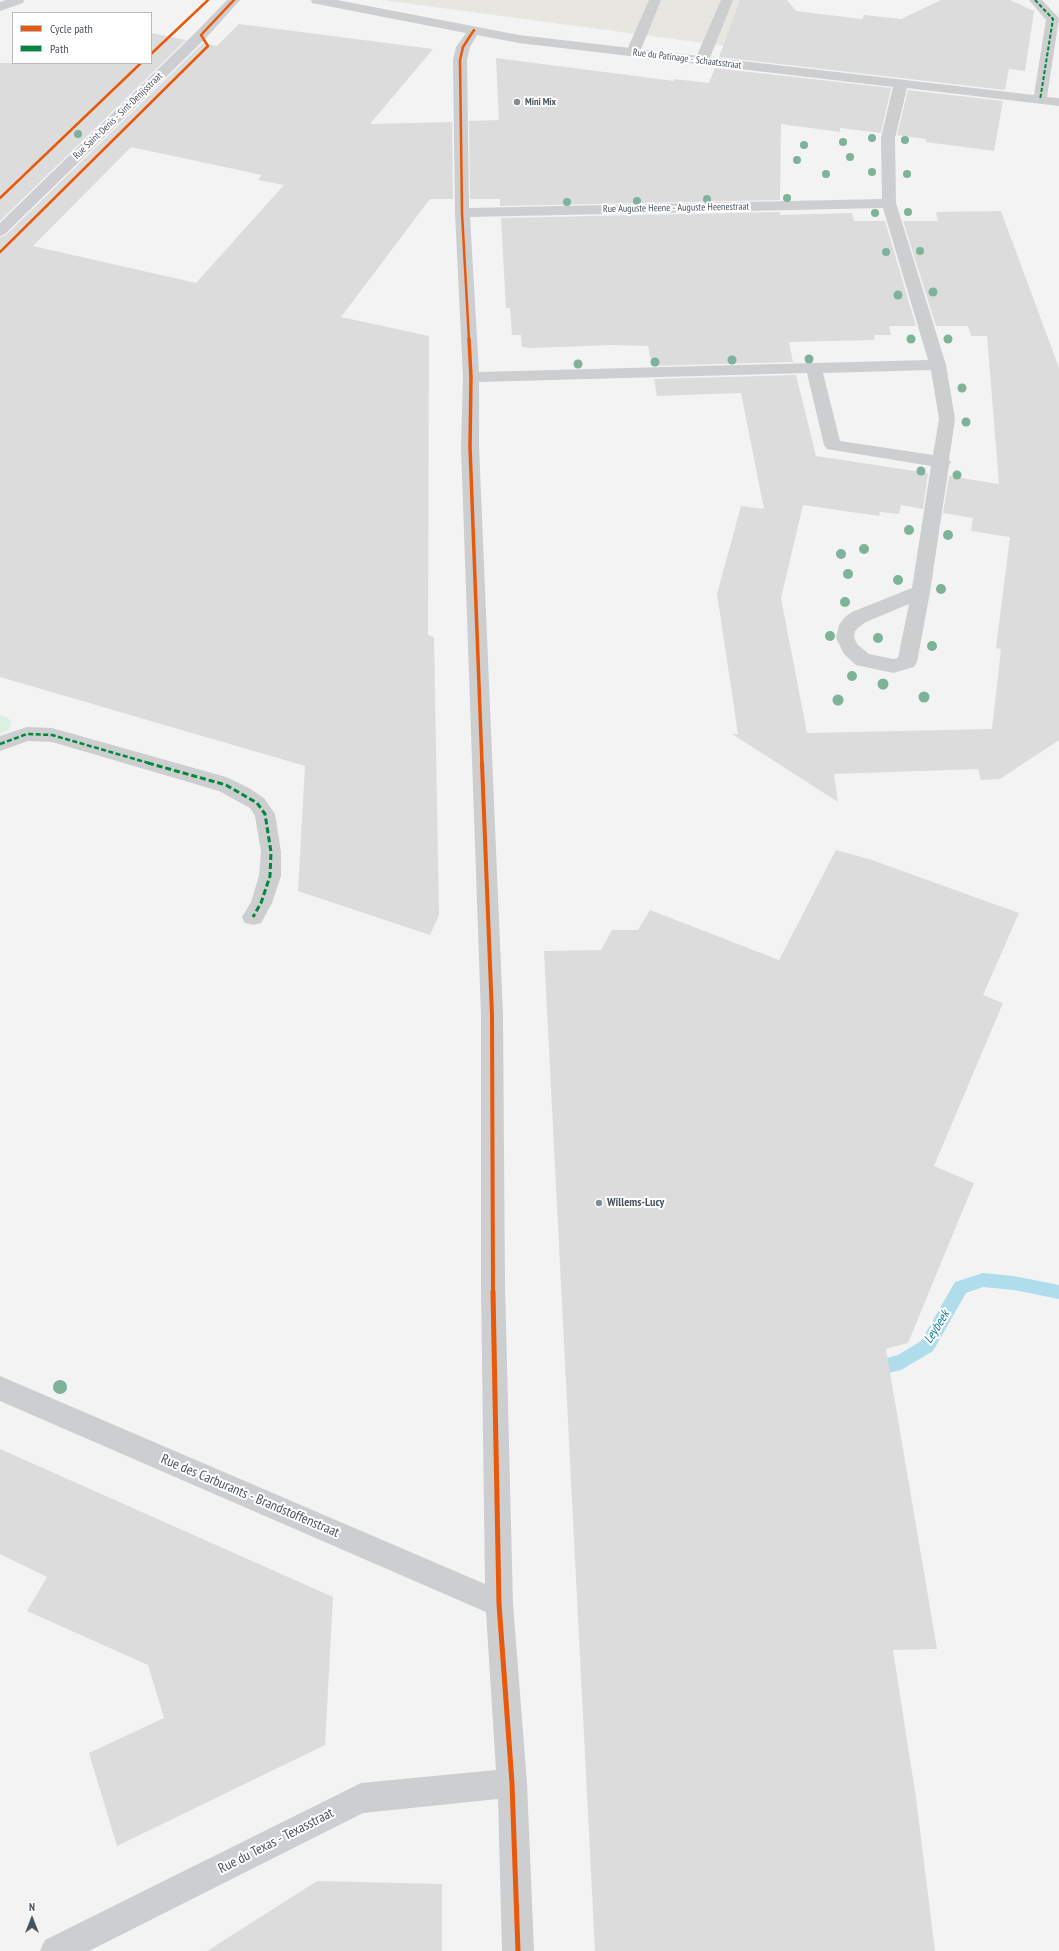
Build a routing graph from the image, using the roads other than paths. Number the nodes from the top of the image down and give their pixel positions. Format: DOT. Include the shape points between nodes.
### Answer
graph roads {
  1 [pos="18,0"];
  2 [pos="234,0"];
  3 [pos="317,0"];
  4 [pos="655,0"];
  5 [pos="727,0"];
  6 [pos="1034,0"];
  7 [pos="0,7"];
  8 [pos="474,30"];
  9 [pos="633,52"];
  10 [pos="702,60"];
  11 [pos="901,84"];
  12 [pos="1040,100"];
  13 [pos="1059,102"];
  14 [pos="889,204"];
  15 [pos="462,213"];
  16 [pos="0,231"];
  17 [pos="938,365"];
  18 [pos="814,368"];
  19 [pos="471,377"];
  20 [pos="942,462"];
  21 [pos="921,592"];
  22 [pos="0,744"];
  23 [pos="253,917"];
  24 [pos="0,1388"];
  25 [pos="499,1604"];
  26 [pos="512,1783"];
  27 [pos="56,1951"];
  28 [pos="518,1951"];
  1 -- 7 [label="street"];
  2 -- 16 [label="main road, Rue Saint-Denis - Sint-Denijsstraat"];
  3 -- 8 [label="street, Rue du Patinage - Schaatsstraat"];
  4 -- 9 [label="street"];
  5 -- 10 [label="street"];
  6 -- 12 [label="street" via="1053,19"];
  8 -- 9 [label="street, Rue du Patinage - Schaatsstraat" via="519,39"];
  8 -- 15 [label="street" via="463,47 460,60"];
  9 -- 10 [label="street, Rue du Patinage - Schaatsstraat"];
  10 -- 11 [label="street, Rue du Patinage - Schaatsstraat"];
  11 -- 12 [label="street, Rue du Patinage - Schaatsstraat"];
  11 -- 14 [label="street" via="888,138"];
  12 -- 13 [label="street, Rue du Patinage - Schaatsstraat"];
  14 -- 15 [label="street, Rue Auguste Heene - Auguste Heenestraat"];
  14 -- 17 [label="street"];
  15 -- 19 [label="street"];
  17 -- 18 [label="street"];
  17 -- 20 [label="street" via="947,420"];
  18 -- 19 [label="street"];
  18 -- 20 [label="street" via="833,445"];
  19 -- 25 [label="street" via="470,447 492,1015 493,1285"];
  20 -- 21 [label="street"];
  21 -- 21 [label="street" via="852,622 846,630 845,638 851,650 863,660 892,666 907,662"];
  22 -- 23 [label="street" via="28,734 52,735 226,785 257,803 265,814 271,852 270,876 261,903"];
  24 -- 25 [label="street, Rue des Carburants - Brandstoffenstraat"];
  25 -- 26 [label="street"];
  26 -- 27 [label="street, Rue du Texas - Texasstraat" via="361,1798"];
  26 -- 28 [label="street"];
}
